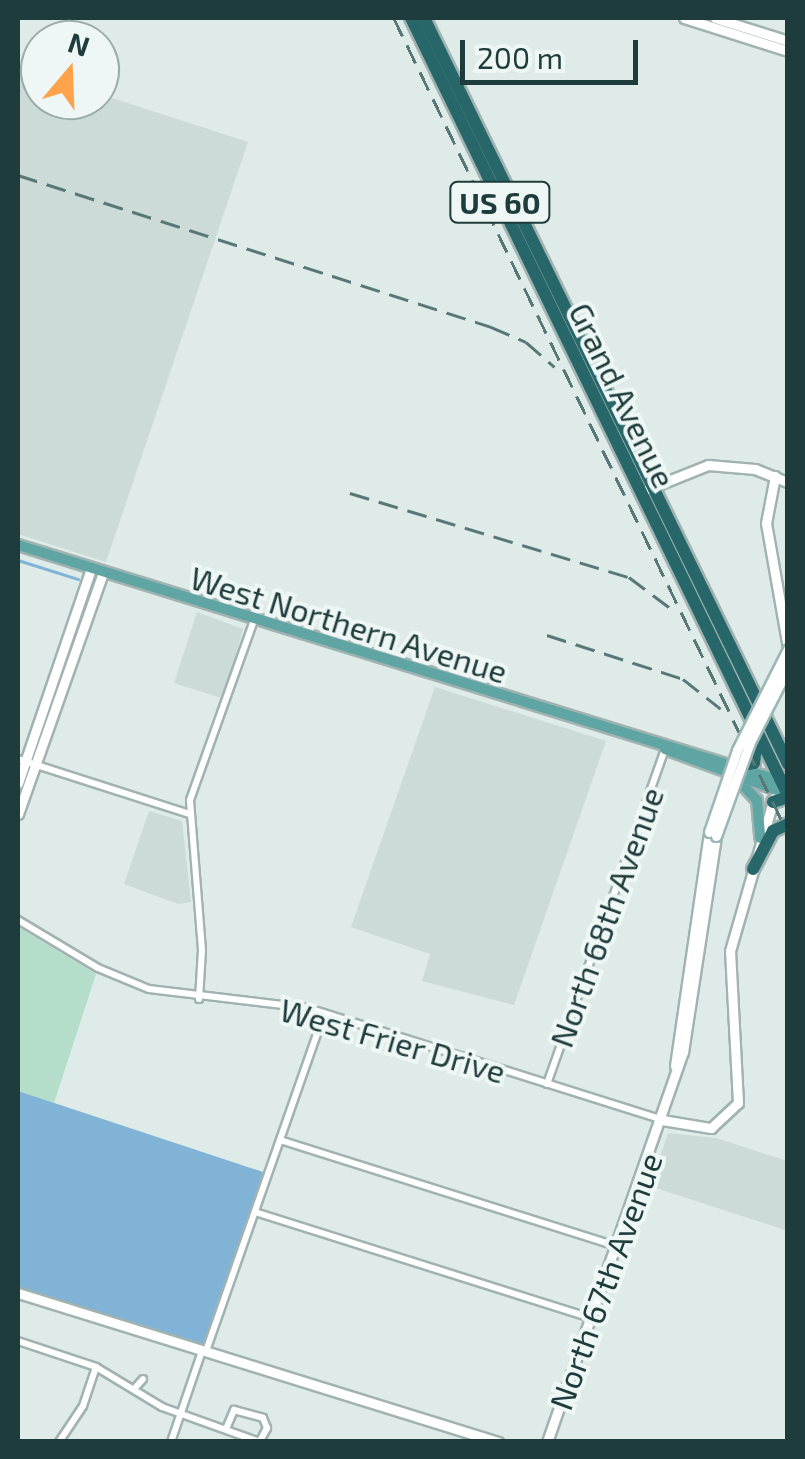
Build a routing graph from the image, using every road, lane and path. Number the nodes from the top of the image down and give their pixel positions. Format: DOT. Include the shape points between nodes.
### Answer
graph roads {
  1 [pos="410,18"];
  2 [pos="424,18"];
  3 [pos="684,18"];
  4 [pos="716,18"];
  5 [pos="788,41"];
  6 [pos="788,51"];
  7 [pos="451,87"];
  8 [pos="774,476"];
  9 [pos="788,482"];
  10 [pos="645,491"];
  11 [pos="18,545"];
  12 [pos="91,568"];
  13 [pos="103,572"];
  14 [pos="254,620"];
  15 [pos="788,649"];
  16 [pos="788,668"];
  17 [pos="752,723"];
  18 [pos="665,749"];
  19 [pos="26,761"];
  20 [pos="788,764"];
  21 [pos="736,767"];
  22 [pos="720,772"];
  23 [pos="18,783"];
  24 [pos="782,790"];
  25 [pos="18,814"];
  26 [pos="188,814"];
  27 [pos="788,824"];
  28 [pos="712,834"];
  29 [pos="760,838"];
  30 [pos="753,869"];
  31 [pos="18,920"];
  32 [pos="199,999"];
  33 [pos="324,1014"];
  34 [pos="547,1084"];
  35 [pos="662,1120"];
  36 [pos="280,1140"];
  37 [pos="254,1212"];
  38 [pos="618,1246"];
  39 [pos="18,1293"];
  40 [pos="592,1318"];
  41 [pos="19,1342"];
  42 [pos="204,1351"];
  43 [pos="18,1352"];
  44 [pos="96,1367"];
  45 [pos="142,1378"];
  46 [pos="135,1388"];
  47 [pos="180,1414"];
  48 [pos="226,1429"];
  49 [pos="59,1442"];
  50 [pos="171,1442"];
  51 [pos="260,1442"];
  52 [pos="498,1442"];
  53 [pos="548,1442"];
  1 -- 7 [label="highway, Grand Avenue / US 60"];
  2 -- 7 [label="highway, Grand Avenue / US 60"];
  3 -- 6 [label="main road"];
  4 -- 5 [label="main road"];
  7 -- 10 [label="highway, Grand Avenue / US 60"];
  8 -- 9 [label="main road"];
  8 -- 10 [label="main road" via="708,465"];
  8 -- 15 [label="main road" via="766,523"];
  10 -- 17 [label="highway, Grand Avenue / US 60"];
  10 -- 20 [label="highway, Grand Avenue / US 60"];
  11 -- 12 [label="main road, West Northern Avenue"];
  12 -- 13 [label="main road, West Northern Avenue"];
  12 -- 19 [label="main road"];
  13 -- 14 [label="main road, West Northern Avenue"];
  13 -- 19 [label="main road"];
  14 -- 18 [label="main road, West Northern Avenue"];
  14 -- 26 [label="street"];
  15 -- 28 [label="main road, North 67th Avenue, bridge" via="737,750"];
  16 -- 28 [label="main road, North 67th Avenue, bridge"];
  17 -- 21 [label="highway" via="758,756 751,766"];
  17 -- 24 [label="highway, Grand Avenue / US 60"];
  18 -- 21 [label="main road, West Northern Avenue"];
  18 -- 22 [label="main road, West Northern Avenue"];
  18 -- 34 [label="street, North 68th Avenue"];
  19 -- 23 [label="main road"];
  19 -- 25 [label="main road"];
  19 -- 26 [label="street"];
  21 -- 24 [label="main road, West Northern Avenue"];
  22 -- 24 [label="main road, West Northern Avenue"];
  22 -- 29 [label="main road" via="754,795"];
  24 -- 29 [label="main road, North 67th Avenue"];
  26 -- 32 [label="street" via="202,950"];
  27 -- 30 [label="highway" via="773,832"];
  28 -- 35 [label="main road, North 67th Avenue"];
  29 -- 30 [label="main road, North 67th Avenue"];
  30 -- 35 [label="main road, North 67th Avenue" via="734,928 728,976 738,1103 728,1118 705,1130"];
  31 -- 32 [label="street, West Frier Drive" via="114,976"];
  32 -- 33 [label="street, West Frier Drive" via="291,1005"];
  33 -- 34 [label="street, West Frier Drive"];
  33 -- 36 [label="street"];
  34 -- 35 [label="street, West Frier Drive"];
  35 -- 38 [label="main road, North 67th Avenue"];
  36 -- 37 [label="street"];
  36 -- 38 [label="street"];
  37 -- 40 [label="street"];
  37 -- 42 [label="street"];
  38 -- 40 [label="main road, North 67th Avenue"];
  39 -- 42 [label="main road"];
  40 -- 53 [label="main road, North 67th Avenue"];
  41 -- 43 [label="street"];
  41 -- 44 [label="street"];
  42 -- 47 [label="street"];
  42 -- 52 [label="main road"];
  44 -- 46 [label="street"];
  44 -- 49 [label="street" via="83,1406"];
  45 -- 46 [label="street"];
  46 -- 47 [label="street"];
  47 -- 48 [label="street"];
  47 -- 50 [label="street"];
  48 -- 51 [label="street"];
  48 -- 51 [label="street" via="234,1410 263,1418 268,1428"];
}
